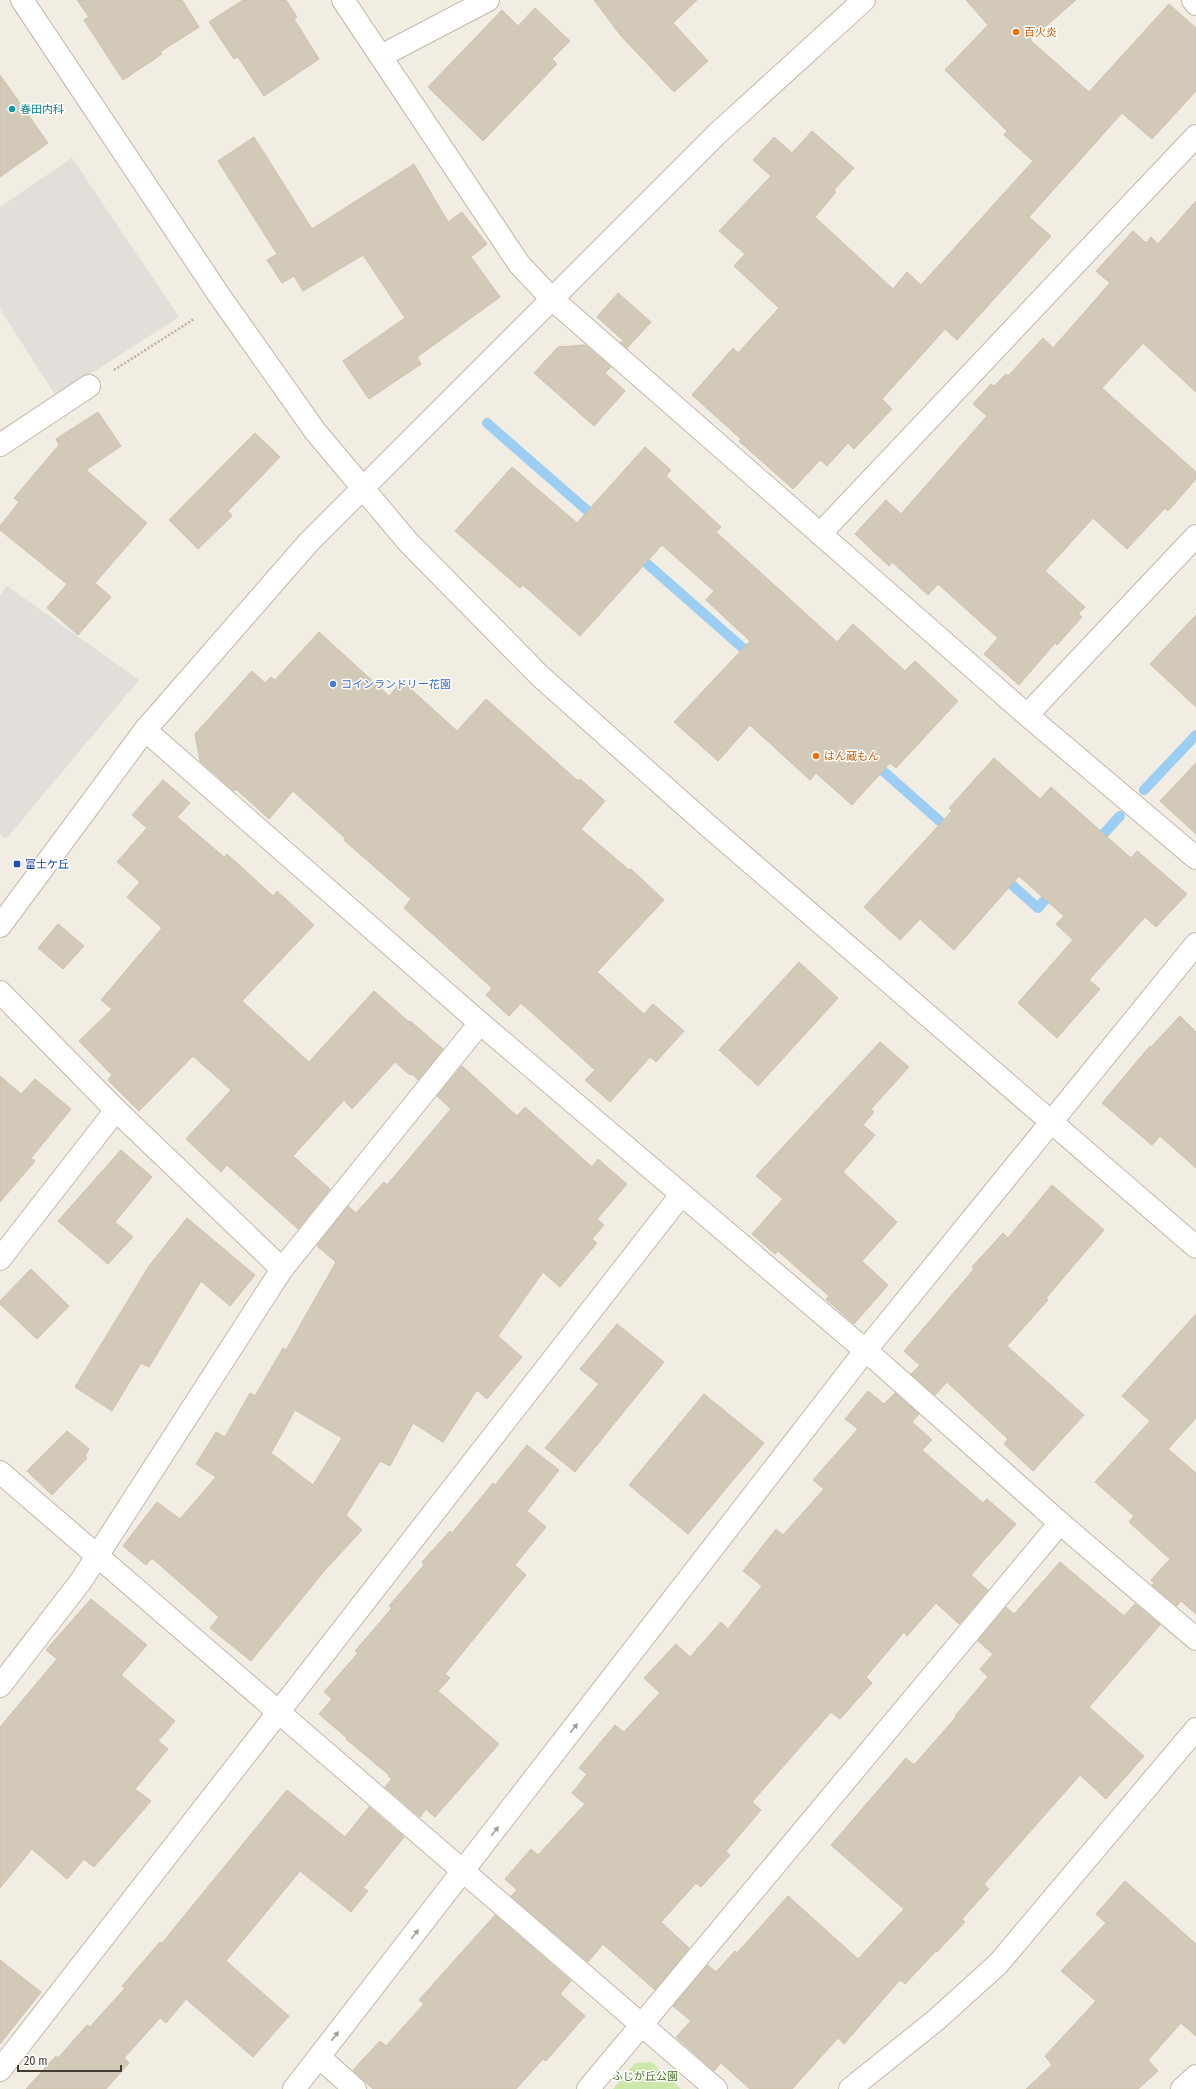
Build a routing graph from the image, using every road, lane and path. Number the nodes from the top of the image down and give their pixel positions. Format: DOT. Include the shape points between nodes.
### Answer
graph roads {
  1 [pos="22,0"];
  2 [pos="343,0"];
  3 [pos="488,0"];
  4 [pos="864,0"];
  5 [pos="1193,0"];
  6 [pos="1196,4"];
  7 [pos="381,56"];
  8 [pos="1196,136"];
  9 [pos="551,298"];
  10 [pos="194,319"];
  11 [pos="89,386"];
  12 [pos="0,445"];
  13 [pos="361,489"];
  14 [pos="820,534"];
  15 [pos="1196,536"];
  16 [pos="1027,714"];
  17 [pos="145,730"];
  18 [pos="1196,858"];
  19 [pos="0,926"];
  20 [pos="1196,944"];
  21 [pos="0,992"];
  22 [pos="480,1023"];
  23 [pos="116,1110"];
  24 [pos="1050,1122"];
  25 [pos="681,1195"];
  26 [pos="1196,1247"];
  27 [pos="0,1259"];
  28 [pos="282,1269"];
  29 [pos="865,1351"];
  30 [pos="0,1472"];
  31 [pos="1060,1523"];
  32 [pos="97,1556"];
  33 [pos="1196,1639"];
  34 [pos="0,1686"];
  35 [pos="279,1711"];
  36 [pos="1196,1729"];
  37 [pos="464,1872"];
  38 [pos="642,2025"];
  39 [pos="319,2057"];
  40 [pos="0,2070"];
  41 [pos="1196,2076"];
  42 [pos="294,2089"];
  43 [pos="355,2089"];
  44 [pos="588,2089"];
  45 [pos="716,2089"];
  46 [pos="850,2089"];
  47 [pos="1182,2089"];
  1 -- 13 [label="street" via="221,298 315,431"];
  2 -- 7 [label="street"];
  3 -- 7 [label="street"];
  4 -- 9 [label="street" via="718,133"];
  5 -- 6 [label="street"];
  7 -- 9 [label="street" via="519,264"];
  8 -- 14 [label="street"];
  9 -- 13 [label="street"];
  9 -- 14 [label="street"];
  10 -- 11 [label="path"];
  11 -- 12 [label="street"];
  13 -- 17 [label="street" via="308,542"];
  13 -- 24 [label="street" via="408,542 540,676 705,823"];
  14 -- 16 [label="street"];
  15 -- 16 [label="street"];
  16 -- 18 [label="street"];
  17 -- 19 [label="street"];
  17 -- 22 [label="street"];
  20 -- 24 [label="street"];
  21 -- 23 [label="street"];
  22 -- 25 [label="street"];
  22 -- 28 [label="street"];
  23 -- 27 [label="street"];
  23 -- 28 [label="street"];
  24 -- 26 [label="street"];
  24 -- 29 [label="street"];
  25 -- 29 [label="street"];
  25 -- 35 [label="street"];
  28 -- 32 [label="street"];
  29 -- 31 [label="street"];
  37 -- 29 [label="street, one-way"];
  30 -- 32 [label="street"];
  31 -- 33 [label="street"];
  31 -- 38 [label="street"];
  32 -- 34 [label="street" via="81,1581"];
  32 -- 35 [label="street"];
  35 -- 37 [label="street"];
  35 -- 40 [label="street"];
  36 -- 46 [label="street" via="998,1964 936,2020"];
  37 -- 38 [label="street"];
  39 -- 37 [label="street, one-way"];
  38 -- 44 [label="street"];
  38 -- 45 [label="street"];
  39 -- 42 [label="street"];
  39 -- 43 [label="street"];
  41 -- 47 [label="street"];
}
